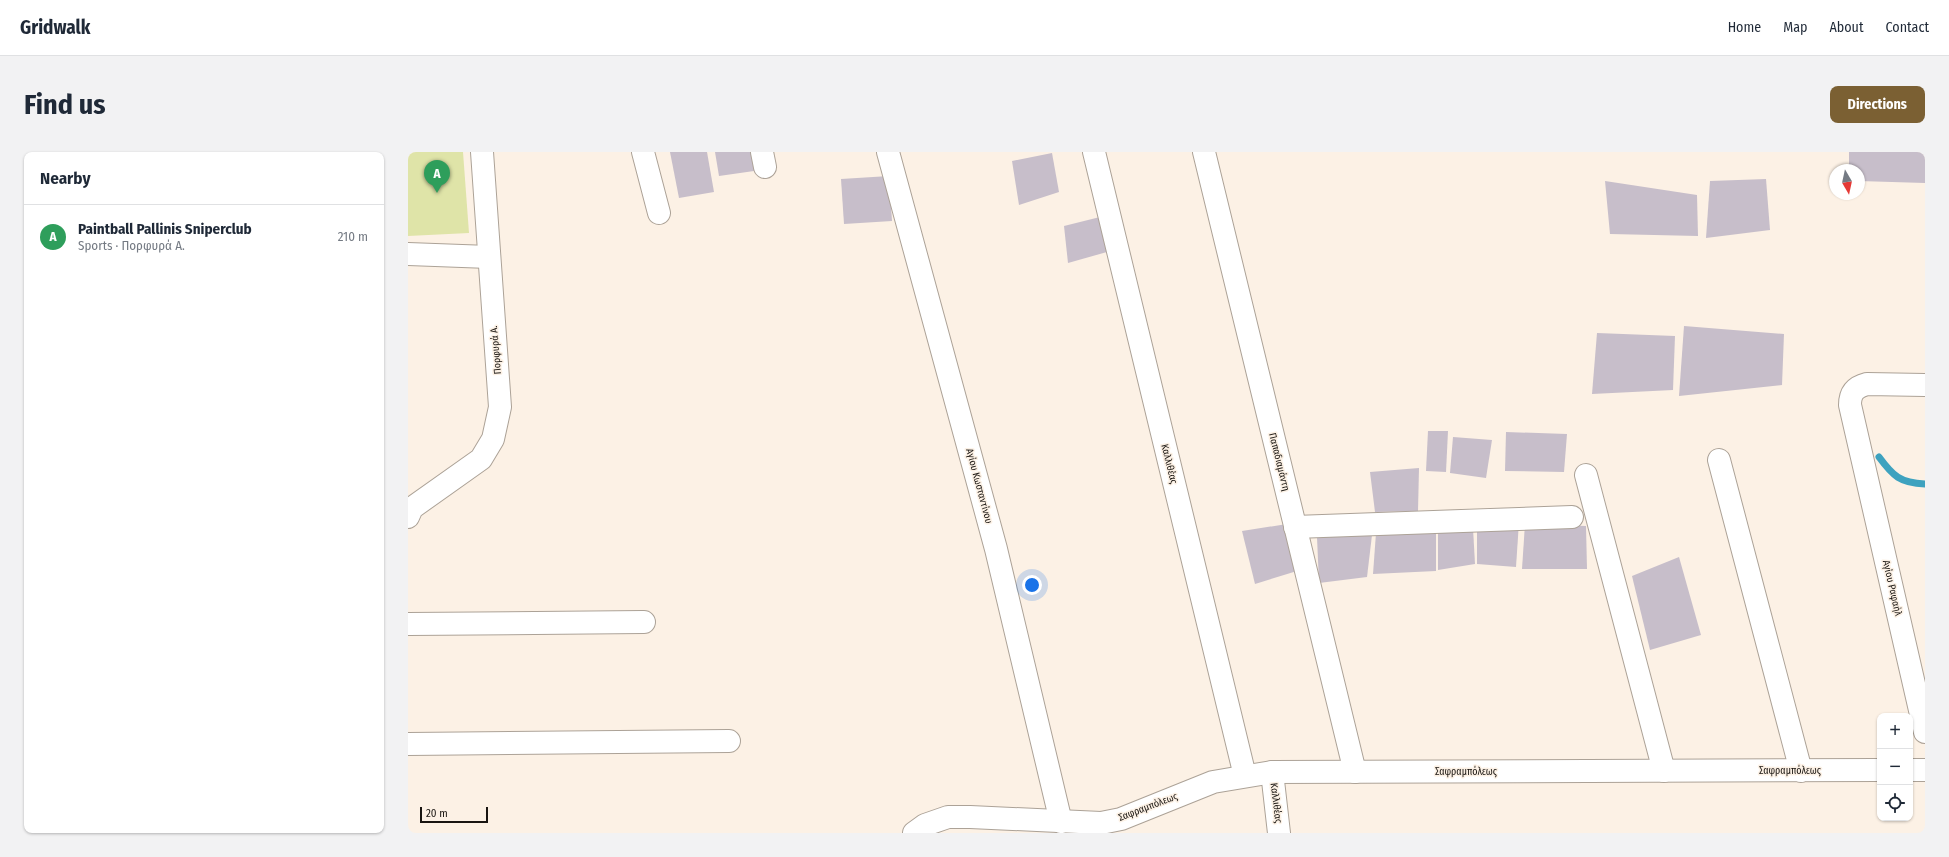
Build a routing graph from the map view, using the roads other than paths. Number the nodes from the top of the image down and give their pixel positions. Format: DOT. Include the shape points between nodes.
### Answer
graph roads {
  1 [pos="482,152"];
  2 [pos="644,152"];
  3 [pos="888,152"];
  4 [pos="1094,152"];
  5 [pos="1204,152"];
  6 [pos="659,213"];
  7 [pos="408,254"];
  8 [pos="489,257"];
  9 [pos="1925,385"];
  10 [pos="1719,460"];
  11 [pos="1586,475"];
  12 [pos="409,511"];
  13 [pos="1572,517"];
  14 [pos="1295,527"];
  15 [pos="644,622"];
  16 [pos="408,624"];
  17 [pos="1925,732"];
  18 [pos="729,741"];
  19 [pos="408,744"];
  20 [pos="1877,770"];
  21 [pos="1913,770"];
  22 [pos="1925,770"];
  23 [pos="1664,771"];
  24 [pos="1801,771"];
  25 [pos="1272,772"];
  26 [pos="1355,772"];
  27 [pos="1245,776"];
  28 [pos="1061,822"];
  29 [pos="914,833"];
  30 [pos="1279,833"];
  1 -- 8 [label="street, Πορφυρά Α."];
  2 -- 6 [label="street"];
  3 -- 28 [label="street, Αγίου Κωσταντίνου" via="996,549"];
  4 -- 27 [label="street, Καλλιθέας"];
  5 -- 14 [label="street, Παπαδιαμάντη"];
  7 -- 8 [label="street"];
  8 -- 12 [label="street, Πορφυρά Α." via="500,407 493,439 481,459"];
  9 -- 17 [label="street, Αγίου Ραφαήλ" via="1867,384 1860,386 1850,397"];
  10 -- 24 [label="street"];
  11 -- 23 [label="street"];
  13 -- 14 [label="street"];
  14 -- 26 [label="street, Παπαδιαμάντη"];
  15 -- 16 [label="street"];
  18 -- 19 [label="street"];
  20 -- 24 [label="street, Σαφραμπόλεως"];
  21 -- 22 [label="street"];
  23 -- 24 [label="street, Σαφραμπόλεως"];
  23 -- 26 [label="street, Σαφραμπόλεως"];
  25 -- 26 [label="street, Σαφραμπόλεως"];
  25 -- 27 [label="street, Σαφραμπόλεως"];
  25 -- 30 [label="street, Καλλιθέας"];
  27 -- 28 [label="street, Σαφραμπόλεως" via="1213,782 1121,819 1101,823"];
  28 -- 29 [label="street, Σαφραμπόλεως" via="948,817 925,825"];
}
